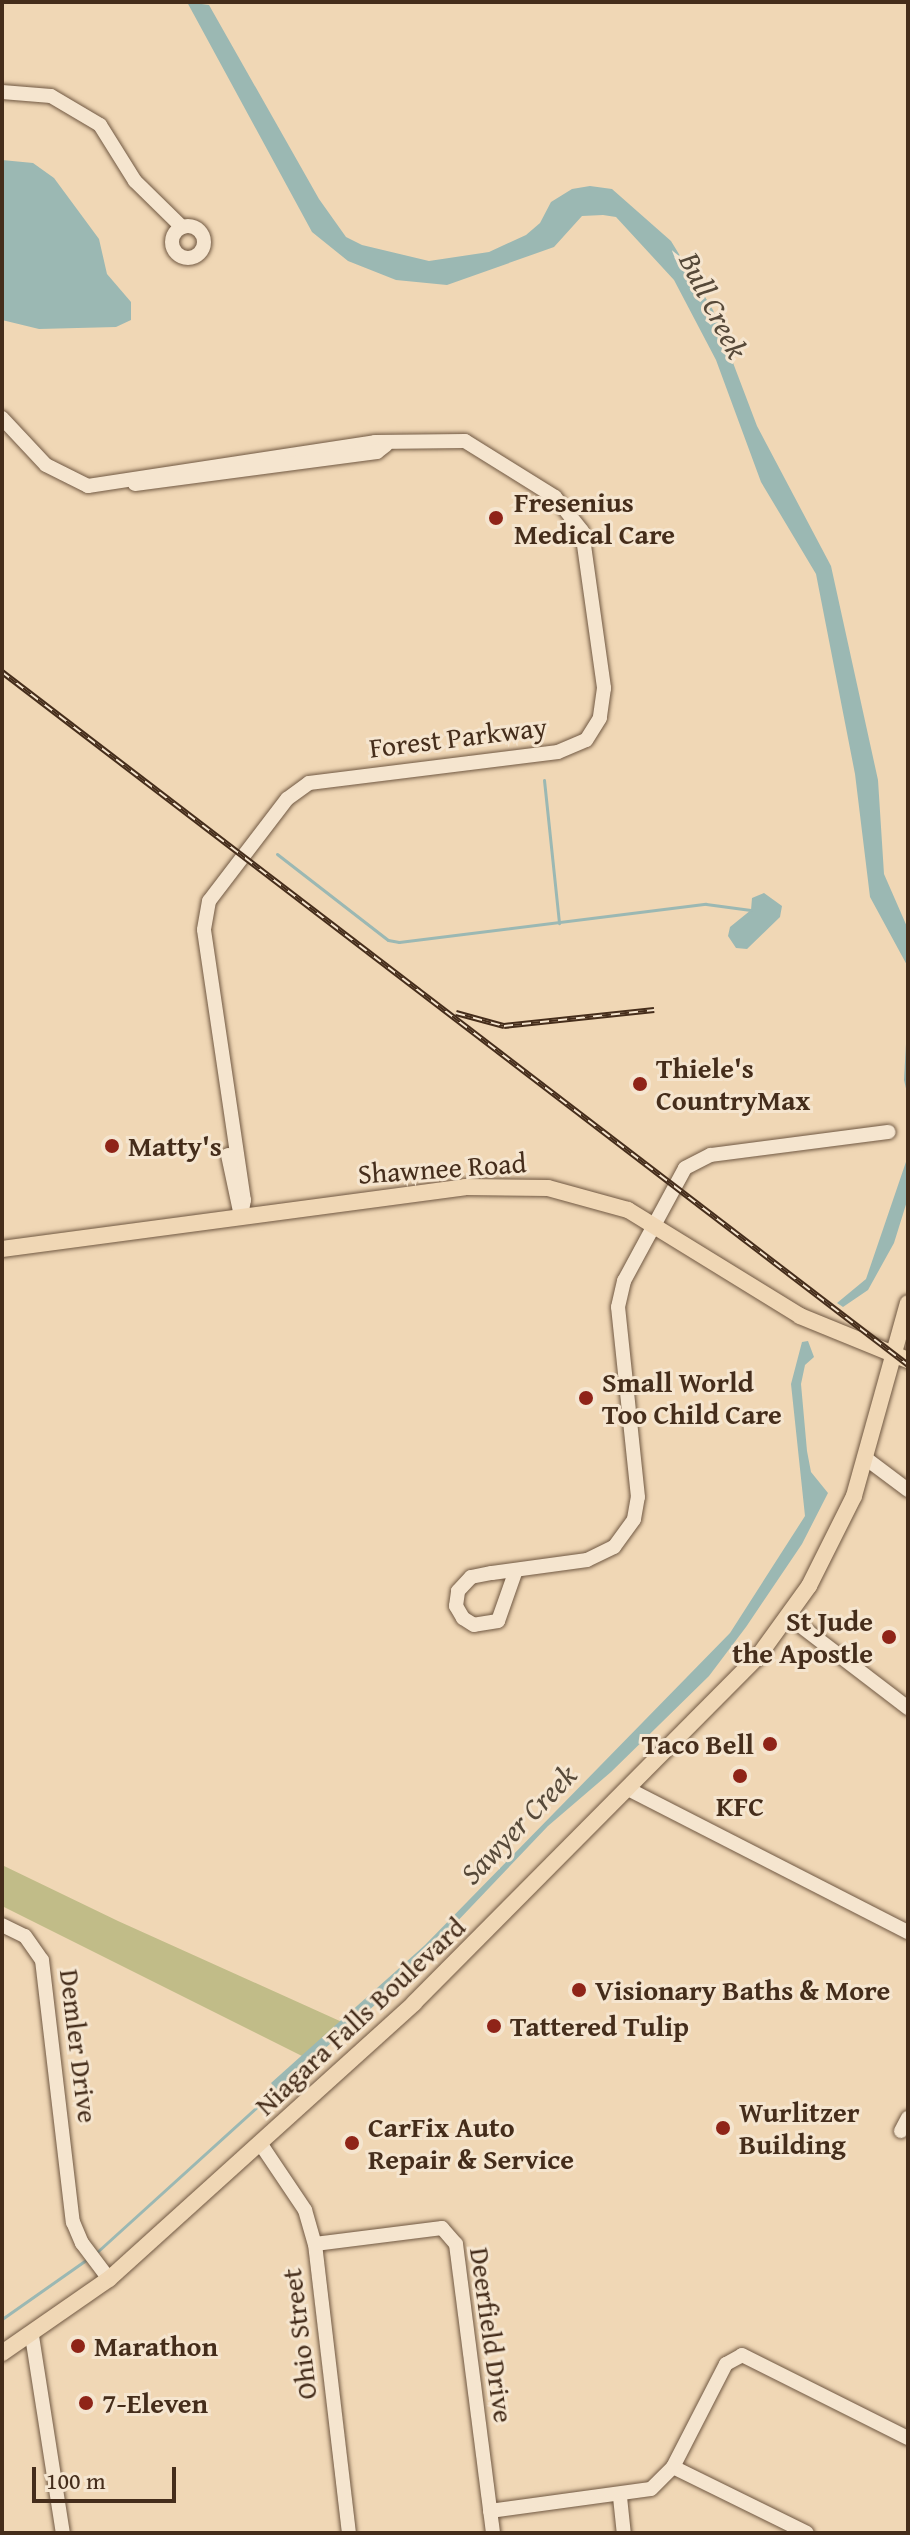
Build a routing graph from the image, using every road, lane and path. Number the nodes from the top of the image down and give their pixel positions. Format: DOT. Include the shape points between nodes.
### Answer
graph roads {
  1 [pos="2,92"];
  2 [pos="182,227"];
  3 [pos="2,418"];
  4 [pos="889,1132"];
  5 [pos="241,1216"];
  6 [pos="654,1223"];
  7 [pos="2,1249"];
  8 [pos="908,1303"];
  9 [pos="902,1357"];
  10 [pos="868,1460"];
  11 [pos="908,1490"];
  12 [pos="516,1570"];
  13 [pos="789,1617"];
  14 [pos="908,1708"];
  15 [pos="630,1790"];
  16 [pos="2,1925"];
  17 [pos="908,1932"];
  18 [pos="260,2143"];
  19 [pos="315,2244"];
  20 [pos="109,2279"];
  21 [pos="32,2336"];
  22 [pos="2,2353"];
  23 [pos="908,2438"];
  24 [pos="673,2467"];
  25 [pos="620,2497"];
  26 [pos="490,2511"];
  27 [pos="787,2528"];
  28 [pos="63,2533"];
  29 [pos="349,2533"];
  30 [pos="493,2533"];
  31 [pos="624,2533"];
  32 [pos="807,2533"];
  1 -- 2 [label="street" via="51,96 100,125 135,181"];
  3 -- 5 [label="street, Forest Parkway" via="60,476 88,486 375,442 465,441 571,511 582,531 603,708 586,740 566,750 318,780 287,799 213,894 206,911 228,1116 225,1129 234,1201"];
  4 -- 6 [label="street" via="699,1158 685,1168"];
  5 -- 6 [label="main road, Shawnee Road" via="512,1185 575,1192"];
  5 -- 7 [label="main road, Shawnee Road"];
  6 -- 9 [label="main road, Shawnee Road" via="800,1316"];
  6 -- 12 [label="street" via="624,1281 618,1307 638,1497 634,1519 622,1539 603,1554"];
  8 -- 9 [label="main road, Niagara Falls Boulevard"];
  9 -- 10 [label="main road, Niagara Falls Boulevard"];
  10 -- 11 [label="street"];
  10 -- 13 [label="main road, Niagara Falls Boulevard" via="833,1543"];
  12 -- 12 [label="street" via="471,1577 458,1591 456,1606 463,1618 474,1625 498,1621"];
  13 -- 14 [label="street"];
  13 -- 15 [label="main road, Niagara Falls Boulevard" via="741,1676"];
  15 -- 17 [label="street"];
  15 -- 18 [label="main road, Niagara Falls Boulevard" via="454,1966"];
  16 -- 20 [label="street, Demler Drive" via="25,1936 42,1960 73,2222"];
  18 -- 19 [label="street, Ohio Street" via="305,2210"];
  18 -- 20 [label="main road, Niagara Falls Boulevard"];
  19 -- 26 [label="street, Deerfield Drive" via="442,2228 456,2244"];
  19 -- 29 [label="street, Ohio Street"];
  20 -- 21 [label="main road, Niagara Falls Boulevard"];
  21 -- 22 [label="main road, Niagara Falls Boulevard"];
  21 -- 28 [label="street" via="43,2379"];
  23 -- 24 [label="street" via="742,2355 726,2364"];
  24 -- 25 [label="street" via="651,2489"];
  24 -- 27 [label="street"];
  25 -- 26 [label="street"];
  25 -- 31 [label="street"];
  26 -- 30 [label="street, Deerfield Drive"];
  27 -- 32 [label="street"];
}
